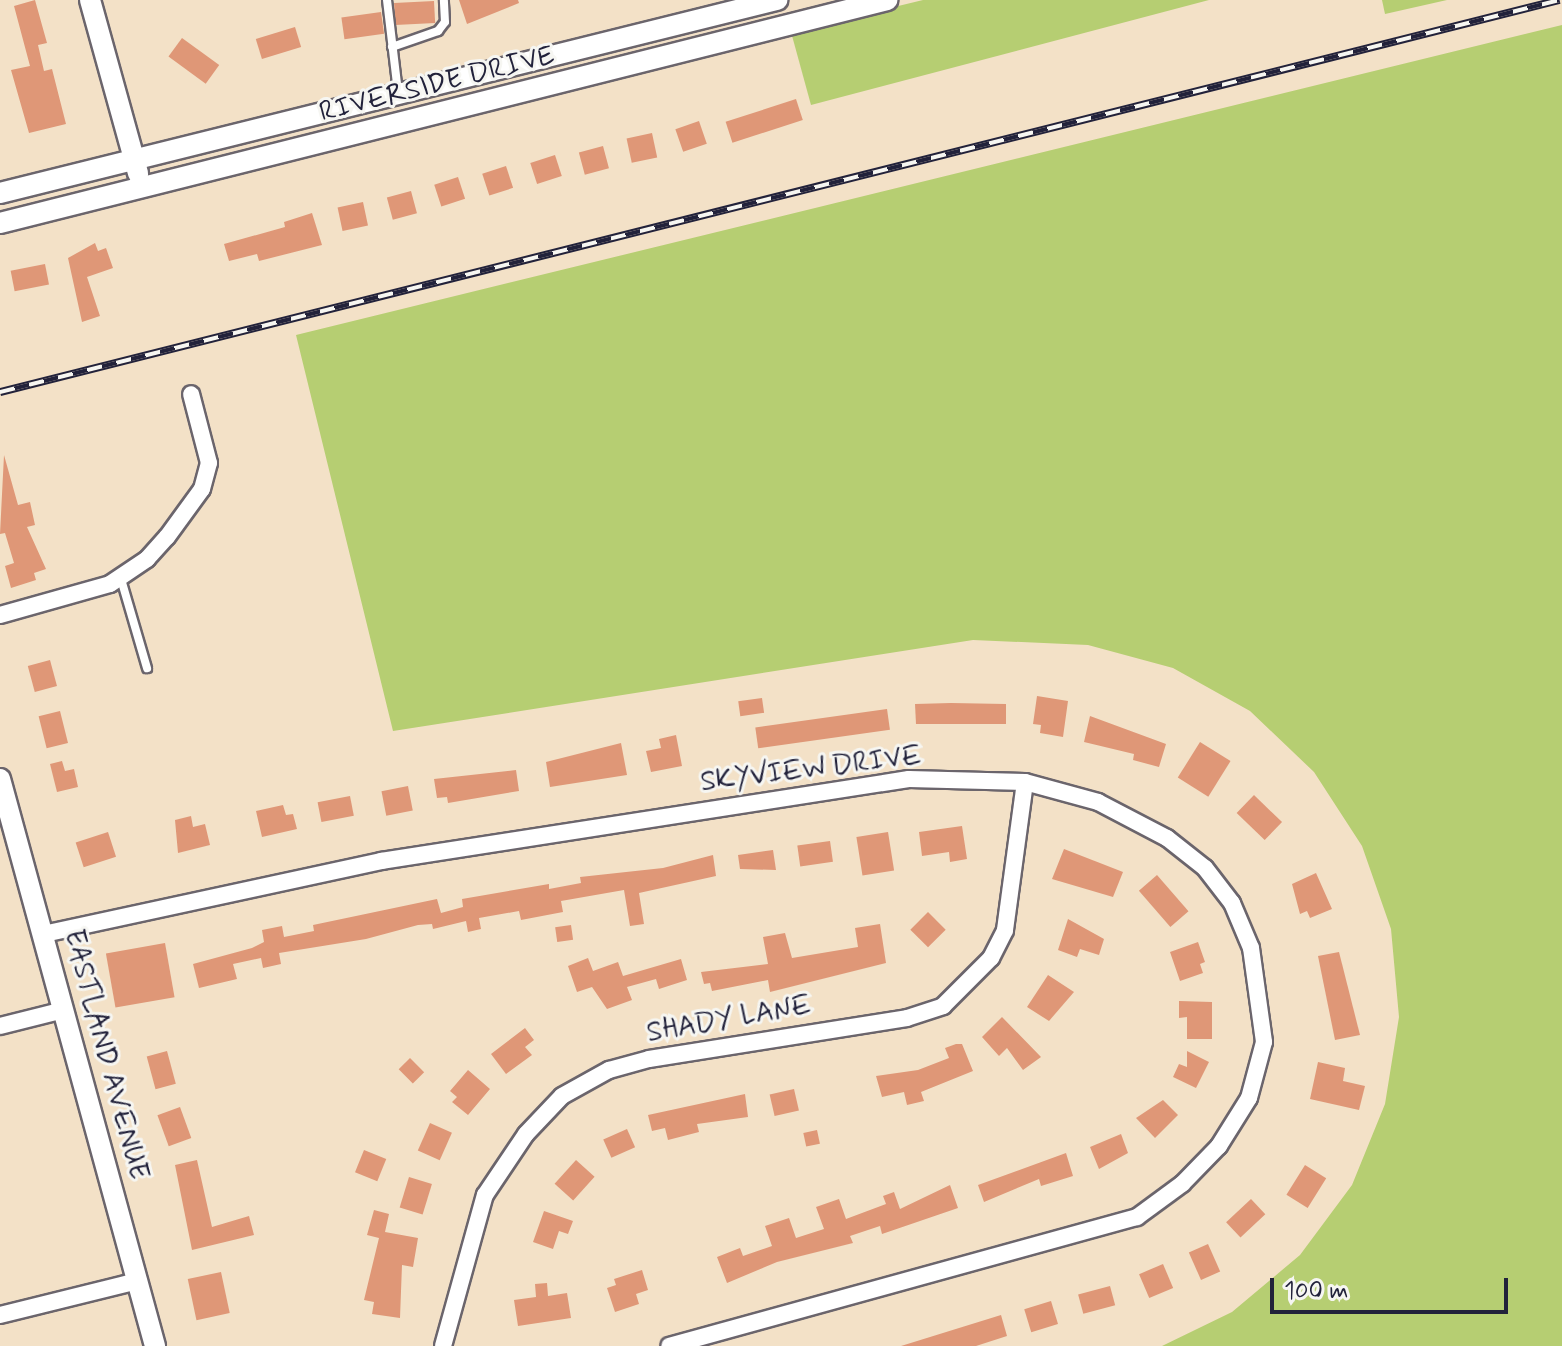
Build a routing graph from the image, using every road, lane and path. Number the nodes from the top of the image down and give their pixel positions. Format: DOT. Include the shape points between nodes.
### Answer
graph roads {
  1 [pos="90,0"];
  2 [pos="387,0"];
  3 [pos="444,0"];
  4 [pos="887,0"];
  5 [pos="773,1"];
  6 [pos="776,28"];
  7 [pos="392,47"];
  8 [pos="400,97"];
  9 [pos="134,160"];
  10 [pos="142,188"];
  11 [pos="0,193"];
  12 [pos="0,223"];
  13 [pos="191,394"];
  14 [pos="121,579"];
  15 [pos="0,615"];
  16 [pos="147,668"];
  17 [pos="0,782"];
  18 [pos="1025,782"];
  19 [pos="44,934"];
  20 [pos="64,1010"];
  21 [pos="0,1026"];
  22 [pos="137,1281"];
  23 [pos="0,1315"];
  24 [pos="155,1346"];
  25 [pos="443,1346"];
  26 [pos="669,1346"];
  1 -- 9 [label="street"];
  2 -- 7 [label="lane"];
  3 -- 7 [label="lane" via="445,22 438,31"];
  4 -- 6 [label="street, RIVERSIDE DRIVE"];
  5 -- 6 [label="street"];
  5 -- 8 [label="street, RIVERSIDE DRIVE"];
  6 -- 10 [label="street, RIVERSIDE DRIVE"];
  7 -- 8 [label="lane" via="392,76"];
  8 -- 9 [label="street, RIVERSIDE DRIVE"];
  9 -- 10 [label="street"];
  9 -- 11 [label="street, RIVERSIDE DRIVE"];
  10 -- 12 [label="street, RIVERSIDE DRIVE"];
  13 -- 14 [label="street" via="209,463 202,489 147,559"];
  14 -- 15 [label="street"];
  14 -- 16 [label="lane"];
  17 -- 19 [label="street, EASTLAND AVENUE"];
  18 -- 19 [label="street, SKYVIEW DRIVE" via="909,779 828,790 381,861"];
  18 -- 25 [label="street, SHADY LANE" via="1005,930 991,958 943,1006 907,1018 649,1059 609,1070 562,1096 526,1134 485,1195"];
  18 -- 26 [label="street, SKYVIEW DRIVE" via="1098,802 1167,838 1205,868 1232,903 1251,948 1264,1042 1249,1098 1182,1184 1137,1217"];
  19 -- 20 [label="street, EASTLAND AVENUE"];
  20 -- 21 [label="street"];
  20 -- 22 [label="street, EASTLAND AVENUE"];
  22 -- 23 [label="street"];
  22 -- 24 [label="street, EASTLAND AVENUE"];
}
